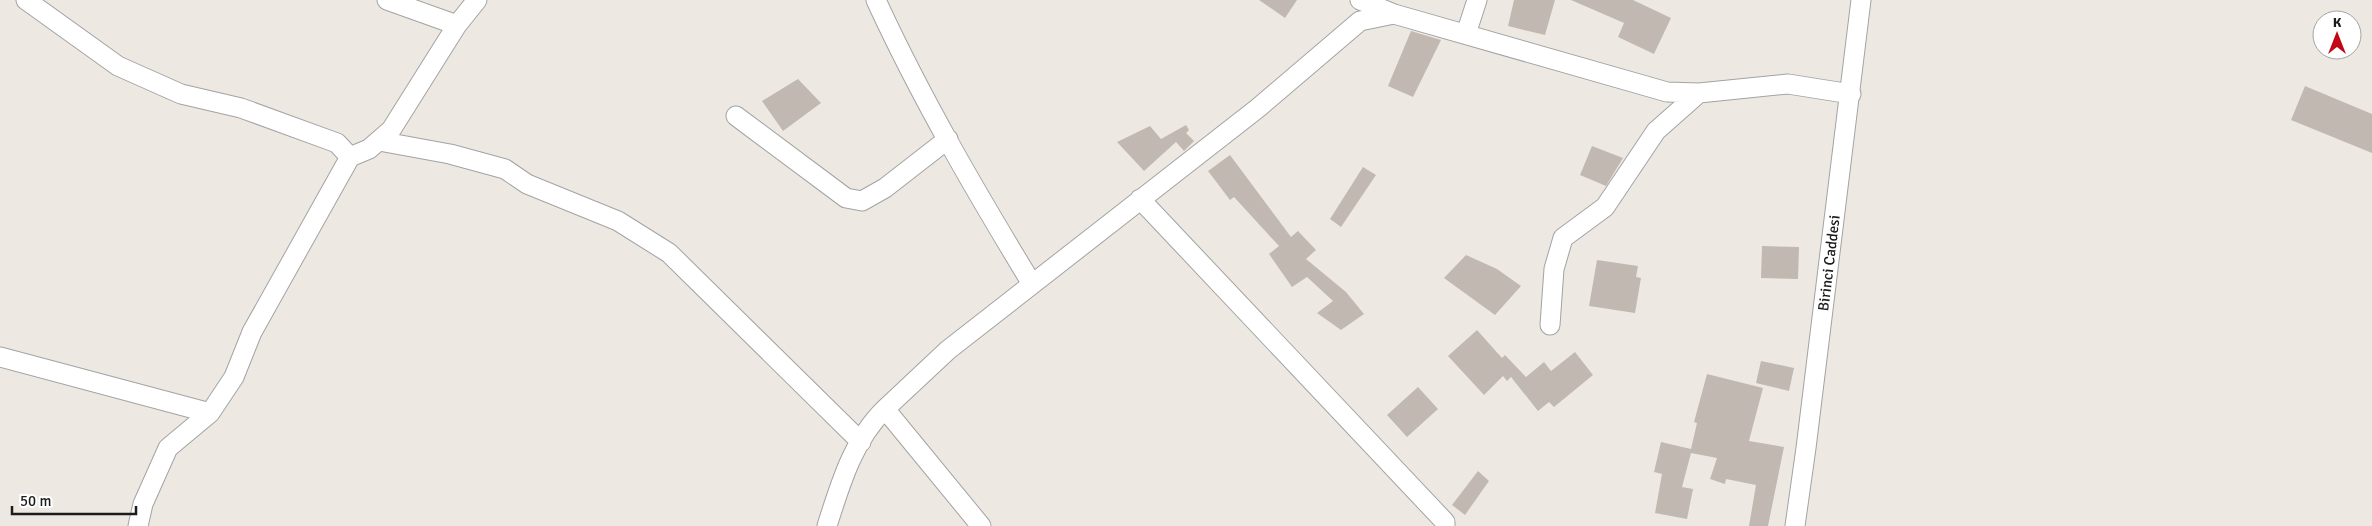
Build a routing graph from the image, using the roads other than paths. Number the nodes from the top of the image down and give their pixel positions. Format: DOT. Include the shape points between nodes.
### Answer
graph roads {
  1 [pos="26,0"];
  2 [pos="387,0"];
  3 [pos="477,0"];
  4 [pos="876,0"];
  5 [pos="1360,0"];
  6 [pos="1478,0"];
  7 [pos="1861,0"];
  8 [pos="1394,14"];
  9 [pos="457,25"];
  10 [pos="1466,34"];
  11 [pos="1699,93"];
  12 [pos="1851,94"];
  13 [pos="736,116"];
  14 [pos="948,139"];
  15 [pos="379,141"];
  16 [pos="350,156"];
  17 [pos="1140,199"];
  18 [pos="1032,284"];
  19 [pos="1550,325"];
  20 [pos="0,357"];
  21 [pos="885,409"];
  22 [pos="210,413"];
  23 [pos="861,442"];
  24 [pos="138,526"];
  25 [pos="828,526"];
  26 [pos="981,526"];
  27 [pos="1445,526"];
  28 [pos="1795,526"];
  1 -- 16 [label="street" via="118,66 181,94 241,108 337,143"];
  2 -- 9 [label="street"];
  3 -- 9 [label="street"];
  4 -- 14 [label="street"];
  5 -- 8 [label="street"];
  6 -- 10 [label="street"];
  7 -- 12 [label="street, Birinci Caddesi"];
  8 -- 10 [label="street"];
  8 -- 17 [label="street" via="1360,21 1258,108"];
  9 -- 15 [label="street" via="391,130"];
  10 -- 11 [label="street" via="1666,92"];
  11 -- 12 [label="street" via="1788,84"];
  11 -- 19 [label="street" via="1656,131 1605,207 1563,238 1554,269"];
  12 -- 28 [label="street, Birinci Caddesi"];
  13 -- 14 [label="street" via="846,198 862,201 885,188"];
  14 -- 18 [label="street"];
  15 -- 16 [label="street" via="369,149"];
  15 -- 23 [label="street" via="450,154 505,169 527,184 618,221 669,253"];
  16 -- 22 [label="street" via="252,332 234,377"];
  17 -- 18 [label="street"];
  17 -- 27 [label="street" via="1445,522"];
  18 -- 21 [label="street" via="948,350"];
  20 -- 22 [label="street"];
  21 -- 23 [label="street"];
  21 -- 26 [label="street"];
  22 -- 24 [label="street" via="168,448 143,504"];
  23 -- 25 [label="street" via="846,468"];
}
